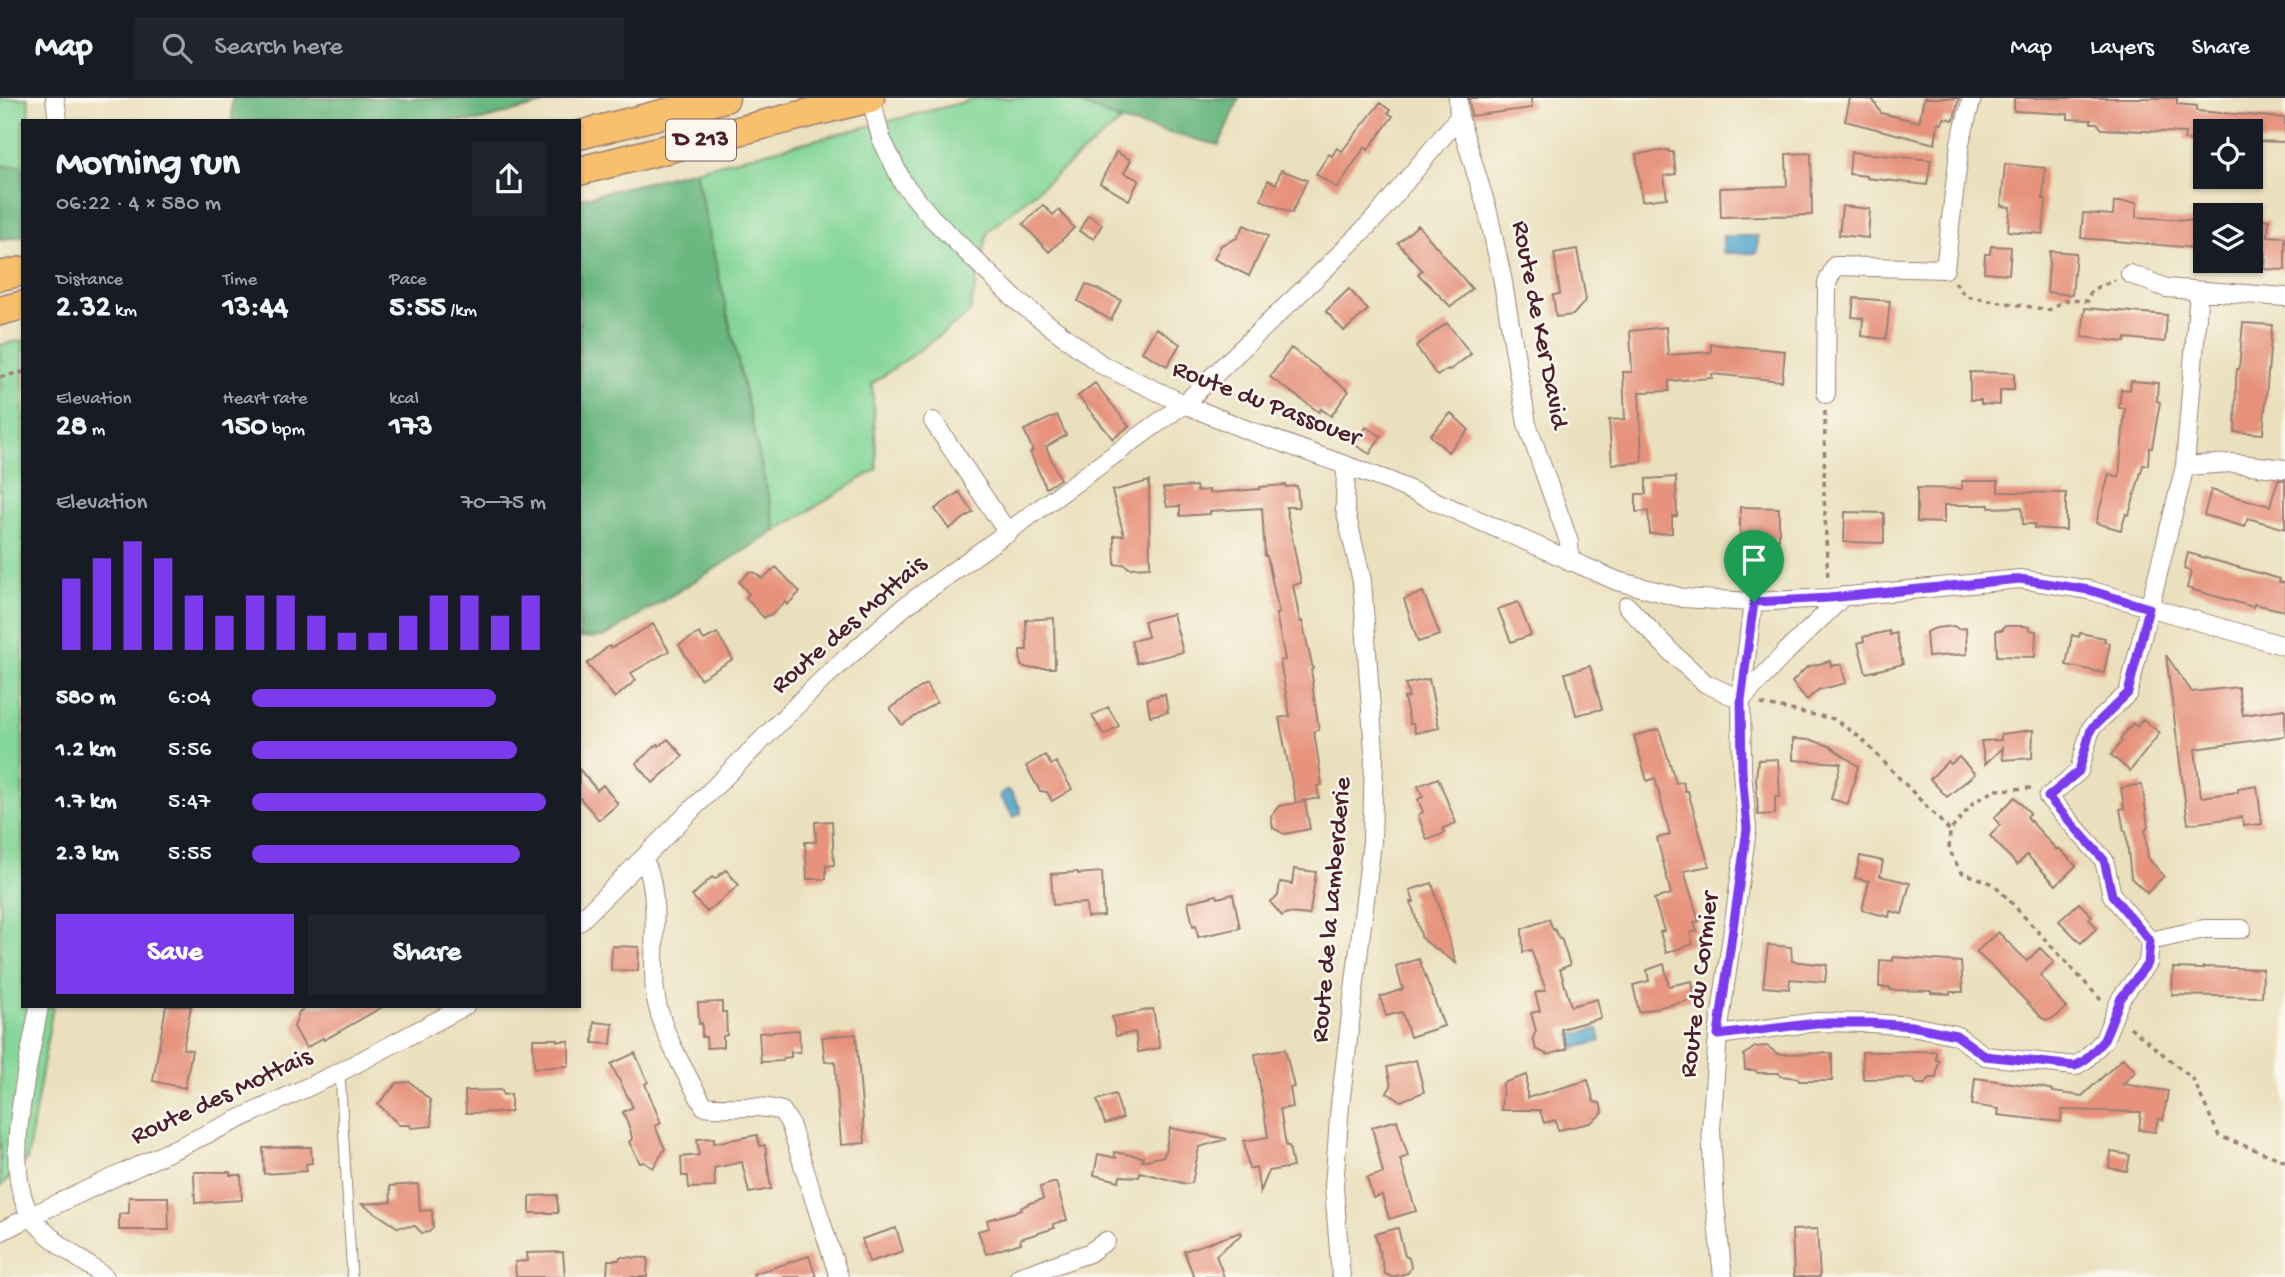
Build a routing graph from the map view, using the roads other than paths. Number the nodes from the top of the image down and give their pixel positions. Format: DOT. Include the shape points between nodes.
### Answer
graph roads {
  1 [pos="55,98"];
  2 [pos="725,98"];
  3 [pos="870,98"];
  4 [pos="1458,98"];
  5 [pos="1972,98"];
  6 [pos="1459,117"];
  7 [pos="58,119"];
  8 [pos="581,134"];
  9 [pos="581,171"];
  10 [pos="21,271"];
  11 [pos="2130,274"];
  12 [pos="0,276"];
  13 [pos="2199,291"];
  14 [pos="2285,298"];
  15 [pos="21,305"];
  16 [pos="0,310"];
  17 [pos="1826,394"];
  18 [pos="1184,404"];
  19 [pos="933,421"];
  20 [pos="1346,465"];
  21 [pos="2185,466"];
  22 [pos="2285,469"];
  23 [pos="1008,534"];
  24 [pos="1570,562"];
  25 [pos="1836,597"];
  26 [pos="1754,602"];
  27 [pos="1628,606"];
  28 [pos="2149,608"];
  29 [pos="2285,646"];
  30 [pos="1741,700"];
  31 [pos="643,859"];
  32 [pos="581,920"];
  33 [pos="2242,929"];
  34 [pos="2150,941"];
  35 [pos="39,1008"];
  36 [pos="461,1008"];
  37 [pos="1718,1035"];
  38 [pos="340,1072"];
  39 [pos="31,1216"];
  40 [pos="0,1232"];
  41 [pos="1106,1241"];
  42 [pos="1047,1273"];
  43 [pos="105,1277"];
  44 [pos="352,1277"];
  45 [pos="839,1277"];
  46 [pos="1020,1277"];
  47 [pos="1341,1277"];
  48 [pos="1723,1277"];
  1 -- 7 [label="street"];
  2 -- 8 [label="highway, D 213"];
  3 -- 9 [label="highway, D 213"];
  3 -- 18 [label="street, Route du Passouer" via="881,138 903,183 931,218 1017,301 1102,365"];
  4 -- 6 [label="street, Route de Ker David"];
  5 -- 17 [label="street" via="1960,142 1945,269 1835,266 1827,283"];
  6 -- 18 [label="street, Route des Mottais" via="1378,215"];
  6 -- 24 [label="street, Route de Ker David" via="1488,212 1527,424 1569,542"];
  10 -- 12 [label="highway"];
  11 -- 13 [label="street" via="2166,288"];
  13 -- 14 [label="street"];
  13 -- 21 [label="street"];
  15 -- 16 [label="highway"];
  18 -- 20 [label="street, Route du Passouer"];
  18 -- 23 [label="street, Route des Mottais"];
  19 -- 23 [label="street"];
  20 -- 24 [label="street, Route du Passouer"];
  20 -- 47 [label="street, Route de la Lamberderie" via="1345,509 1362,581 1374,752 1372,842 1334,1187"];
  21 -- 22 [label="street" via="2232,463"];
  21 -- 28 [label="street"];
  23 -- 31 [label="street, Route des Mottais" via="904,607 833,670"];
  24 -- 26 [label="street, Route du Passouer" via="1617,581 1683,598"];
  25 -- 26 [label="street, Route du Passouer"];
  25 -- 28 [label="street, Route du Passouer" via="2020,579 2089,590"];
  25 -- 30 [label="street"];
  26 -- 30 [label="street, Route du Cormier"];
  27 -- 30 [label="street" via="1705,683"];
  28 -- 29 [label="street, Route du Passouer"];
  28 -- 34 [label="street" via="2128,693 2091,729 2079,771 2048,797 2104,860 2112,895"];
  30 -- 37 [label="street, Route du Cormier" via="1747,829"];
  31 -- 32 [label="street, Route des Mottais"];
  31 -- 45 [label="street" via="650,870 660,1018 704,1105 766,1106 782,1111"];
  33 -- 34 [label="street" via="2204,929"];
  34 -- 37 [label="street" via="2148,963 2121,998 2104,1040 2075,1066 1985,1056 1956,1035 1912,1026 1817,1023"];
  35 -- 39 [label="street" via="16,1139 18,1175"];
  36 -- 38 [label="street, Route des Mottais"];
  37 -- 48 [label="street, Route du Cormier" via="1712,1129"];
  38 -- 39 [label="street, Route des Mottais"];
  38 -- 44 [label="lane"];
  39 -- 40 [label="street, Route des Mottais"];
  39 -- 43 [label="street"];
  41 -- 42 [label="street"];
  42 -- 46 [label="street"];
}
